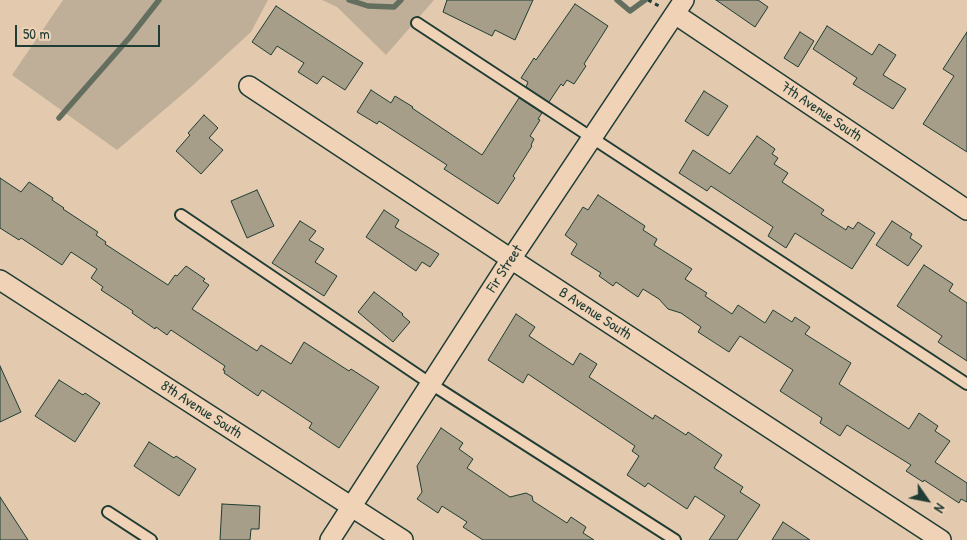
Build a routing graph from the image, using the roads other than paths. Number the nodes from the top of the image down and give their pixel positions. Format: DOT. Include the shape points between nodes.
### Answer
graph roads {
  1 [pos="679,7"];
  2 [pos="417,23"];
  3 [pos="249,86"];
  4 [pos="592,138"];
  5 [pos="967,210"];
  6 [pos="181,215"];
  7 [pos="511,259"];
  8 [pos="0,280"];
  9 [pos="432,384"];
  10 [pos="967,384"];
  11 [pos="352,507"];
  12 [pos="108,512"];
  13 [pos="152,540"];
  14 [pos="330,540"];
  15 [pos="403,540"];
  16 [pos="675,540"];
  17 [pos="941,540"];
  1 -- 4 [label="street, Fir Street"];
  1 -- 5 [label="street, 7th Avenue South"];
  2 -- 4 [label="lane"];
  3 -- 7 [label="street, B Avenue South"];
  4 -- 7 [label="street, Fir Street"];
  4 -- 10 [label="lane"];
  6 -- 9 [label="lane"];
  7 -- 9 [label="street, Fir Street"];
  7 -- 17 [label="street, B Avenue South"];
  8 -- 11 [label="street, 8th Avenue South"];
  9 -- 11 [label="street, Fir Street"];
  9 -- 16 [label="lane"];
  11 -- 14 [label="street, Fir Street"];
  11 -- 15 [label="street, 8th Avenue South"];
  12 -- 13 [label="lane"];
}
